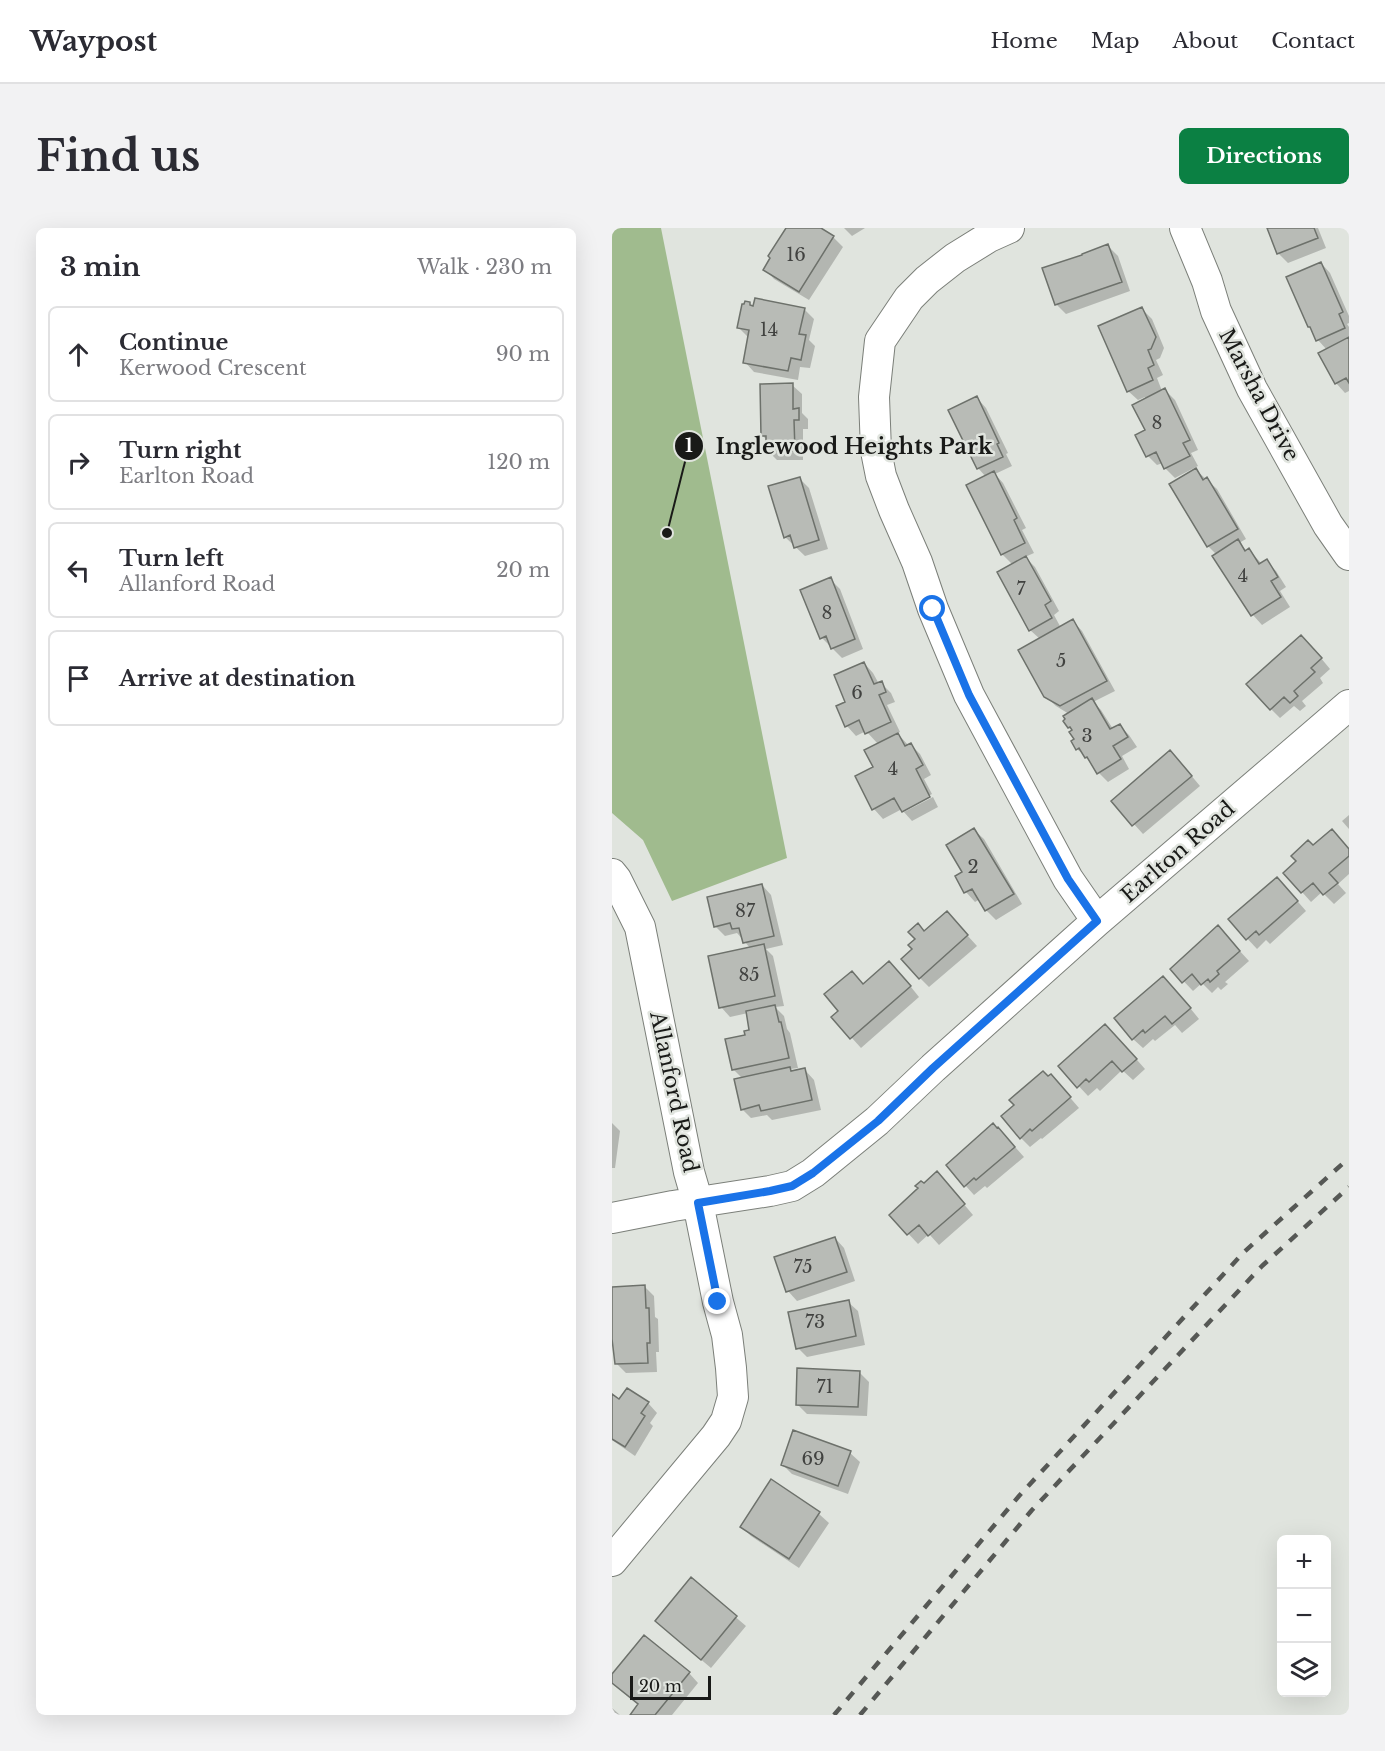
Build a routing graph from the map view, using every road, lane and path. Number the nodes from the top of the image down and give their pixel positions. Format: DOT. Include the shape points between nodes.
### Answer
graph roads {
  1 [pos="1009,228"];
  2 [pos="1185,228"];
  3 [pos="1349,555"];
  4 [pos="1349,705"];
  5 [pos="612,874"];
  6 [pos="1097,921"];
  7 [pos="698,1203"];
  8 [pos="612,1218"];
  9 [pos="612,1561"];
  1 -- 6 [label="street" via="955,258 927,280 909,298 880,340 874,397 876,451 885,485 969,695 1068,879"];
  2 -- 3 [label="street, Marsha Drive" via="1216,311 1252,389"];
  4 -- 6 [label="street, Earlton Road"];
  5 -- 7 [label="street, Allanford Road" via="640,927"];
  6 -- 7 [label="street, Earlton Road" via="878,1121 813,1173 792,1186"];
  7 -- 8 [label="street, Earlton Road"];
  7 -- 9 [label="street, Allanford Road" via="727,1335 733,1397 726,1421 716,1436"];
}
